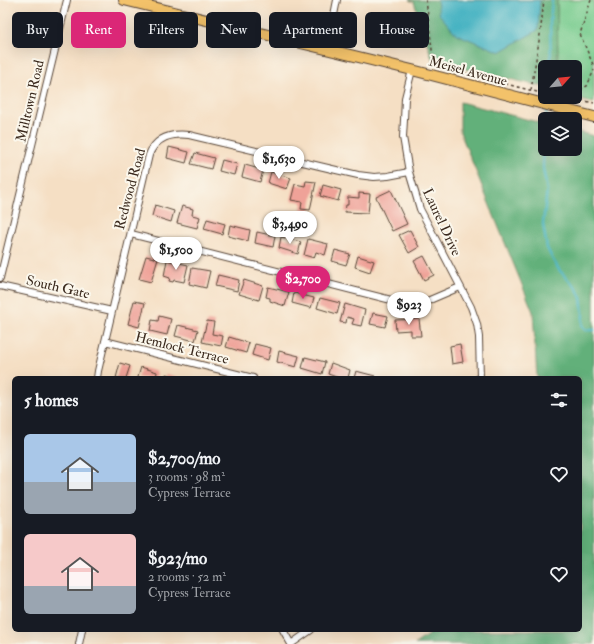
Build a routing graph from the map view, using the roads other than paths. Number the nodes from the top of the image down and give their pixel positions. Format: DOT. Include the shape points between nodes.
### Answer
graph roads {
  1 [pos="66,0"];
  2 [pos="124,0"];
  3 [pos="337,0"];
  4 [pos="327,50"];
  5 [pos="412,70"];
  6 [pos="594,117"];
  7 [pos="409,172"];
  8 [pos="131,234"];
  9 [pos="0,278"];
  10 [pos="0,286"];
  11 [pos="460,287"];
  12 [pos="112,311"];
  13 [pos="105,341"];
  14 [pos="97,376"];
  15 [pos="245,376"];
  16 [pos="480,376"];
  17 [pos="82,632"];
  18 [pos="284,632"];
  19 [pos="307,632"];
  20 [pos="79,644"];
  21 [pos="291,644"];
  1 -- 9 [label="street, Milltown Road"];
  2 -- 4 [label="main road, Meisel Avenue"];
  3 -- 4 [label="street"];
  4 -- 5 [label="main road, Meisel Avenue"];
  5 -- 6 [label="main road, Meisel Avenue"];
  5 -- 7 [label="street, Laurel Drive" via="405,98 403,137"];
  7 -- 8 [label="street, Redwood Road" via="374,177 358,175 189,135 173,135 165,137 152,147"];
  7 -- 11 [label="street, Laurel Drive" via="420,208"];
  8 -- 11 [label="street" via="403,303 425,302"];
  8 -- 12 [label="street, Redwood Road"];
  10 -- 12 [label="street, South Gate"];
  11 -- 16 [label="street, Laurel Drive" via="477,324"];
  12 -- 13 [label="street, Redwood Road"];
  13 -- 14 [label="street, Redwood Road"];
  13 -- 15 [label="street, Hemlock Terrace"];
  17 -- 20 [label="street"];
  18 -- 21 [label="street"];
  19 -- 21 [label="street"];
}
